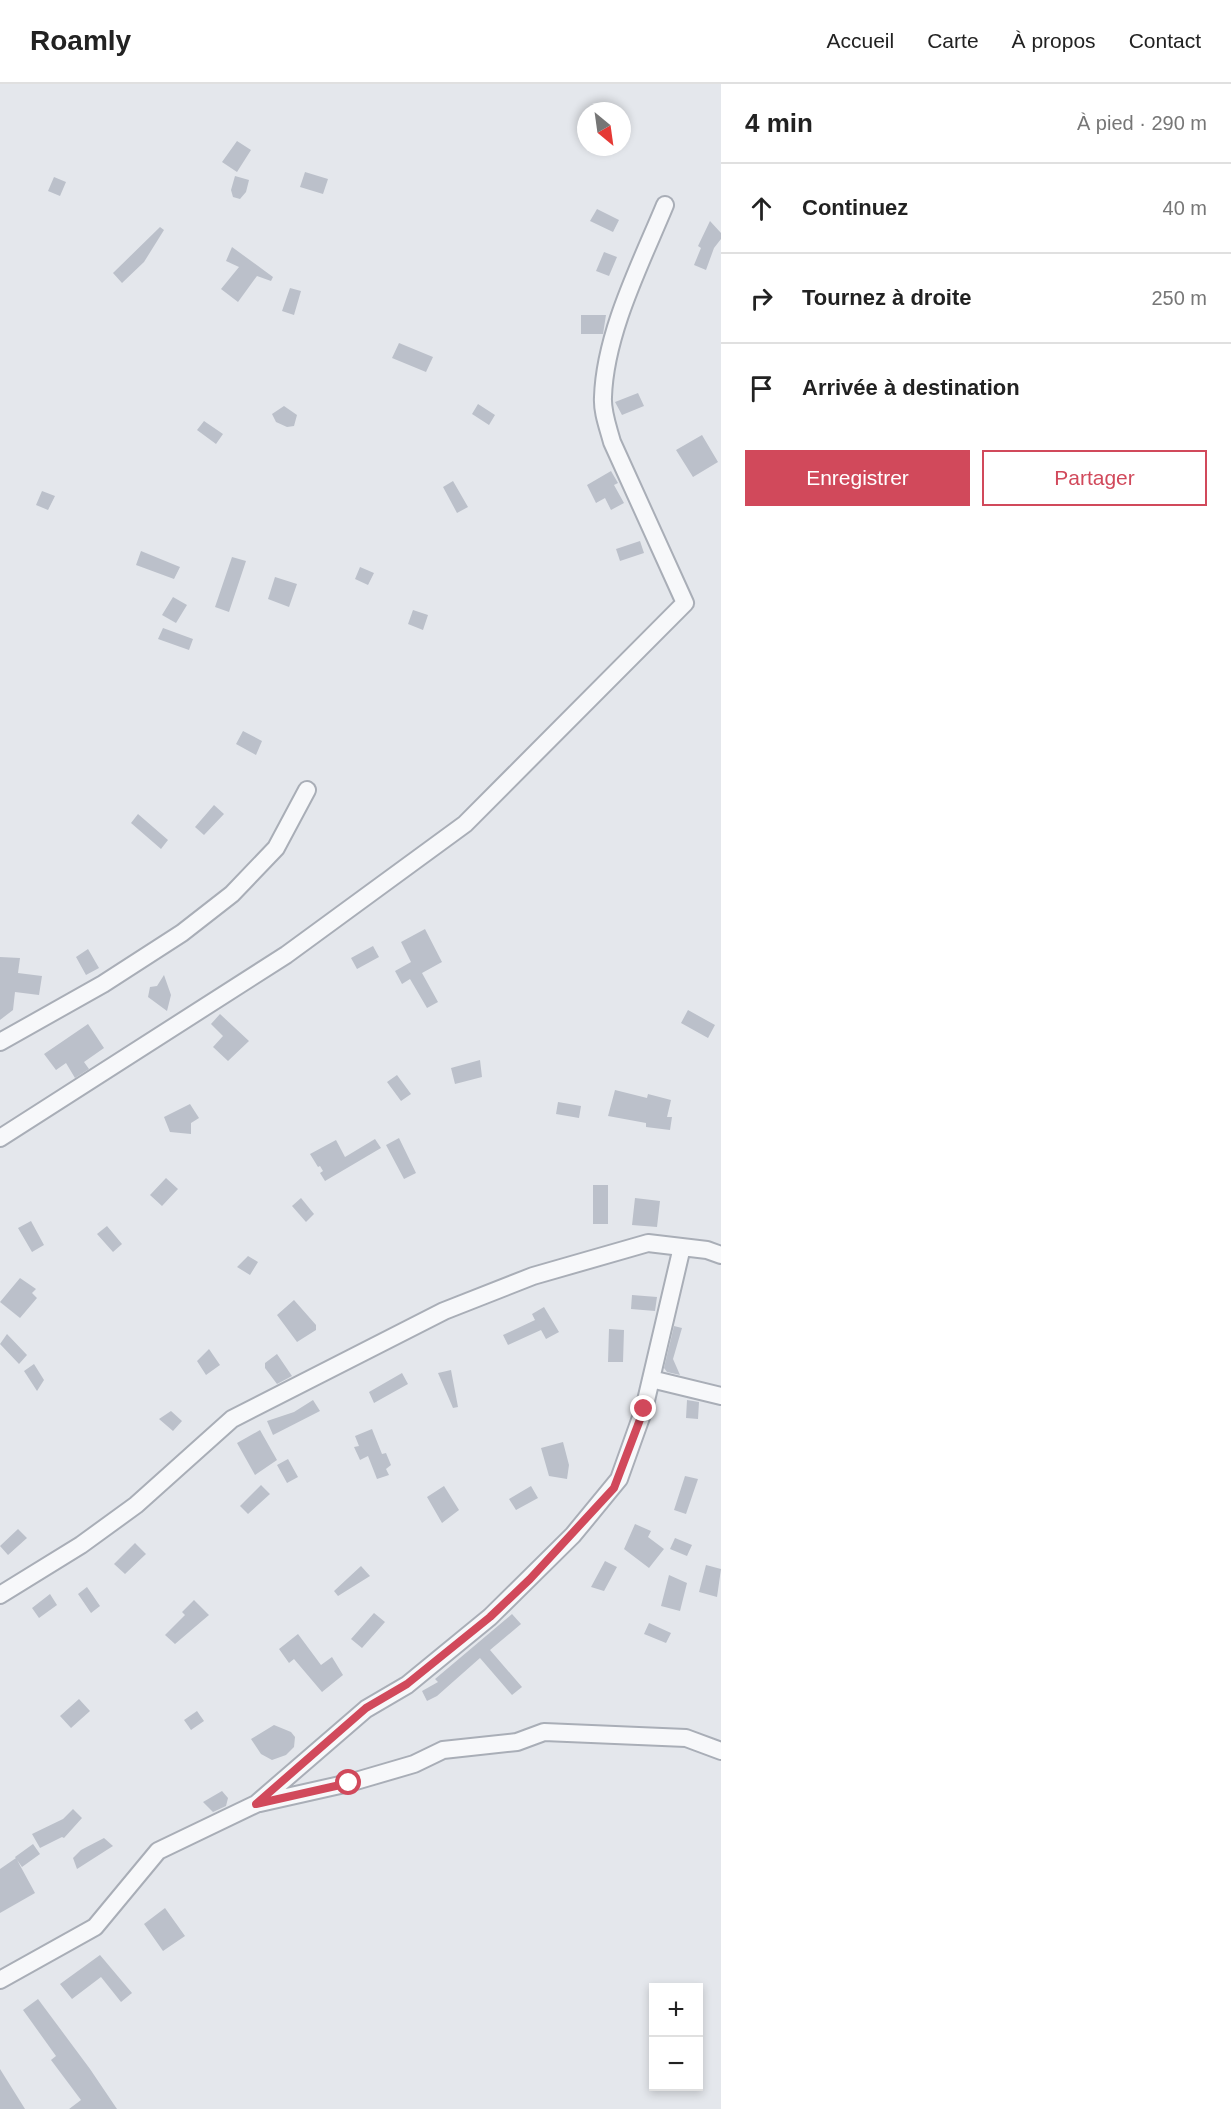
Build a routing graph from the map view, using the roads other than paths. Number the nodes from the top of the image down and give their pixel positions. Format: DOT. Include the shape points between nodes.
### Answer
graph roads {
  1 [pos="665,205"];
  2 [pos="307,790"];
  3 [pos="0,1042"];
  4 [pos="0,1138"];
  5 [pos="682,1247"];
  6 [pos="721,1255"];
  7 [pos="651,1379"];
  8 [pos="721,1396"];
  9 [pos="0,1595"];
  10 [pos="721,1751"];
  11 [pos="256,1804"];
  12 [pos="0,1980"];
  1 -- 4 [label="street" via="621,316 611,347 603,397 612,442 685,603 465,824 286,955"];
  2 -- 3 [label="street" via="276,848 232,894 182,933 103,984"];
  5 -- 6 [label="street"];
  5 -- 7 [label="street"];
  5 -- 9 [label="street" via="648,1243 533,1276 444,1311 232,1419 136,1504 81,1545"];
  7 -- 8 [label="street"];
  7 -- 11 [label="street" via="619,1479 573,1535 490,1617 407,1684 366,1708"];
  10 -- 11 [label="street" via="686,1738 544,1732 517,1742 443,1750 414,1764 349,1783"];
  11 -- 12 [label="street" via="158,1851 95,1927"];
}
